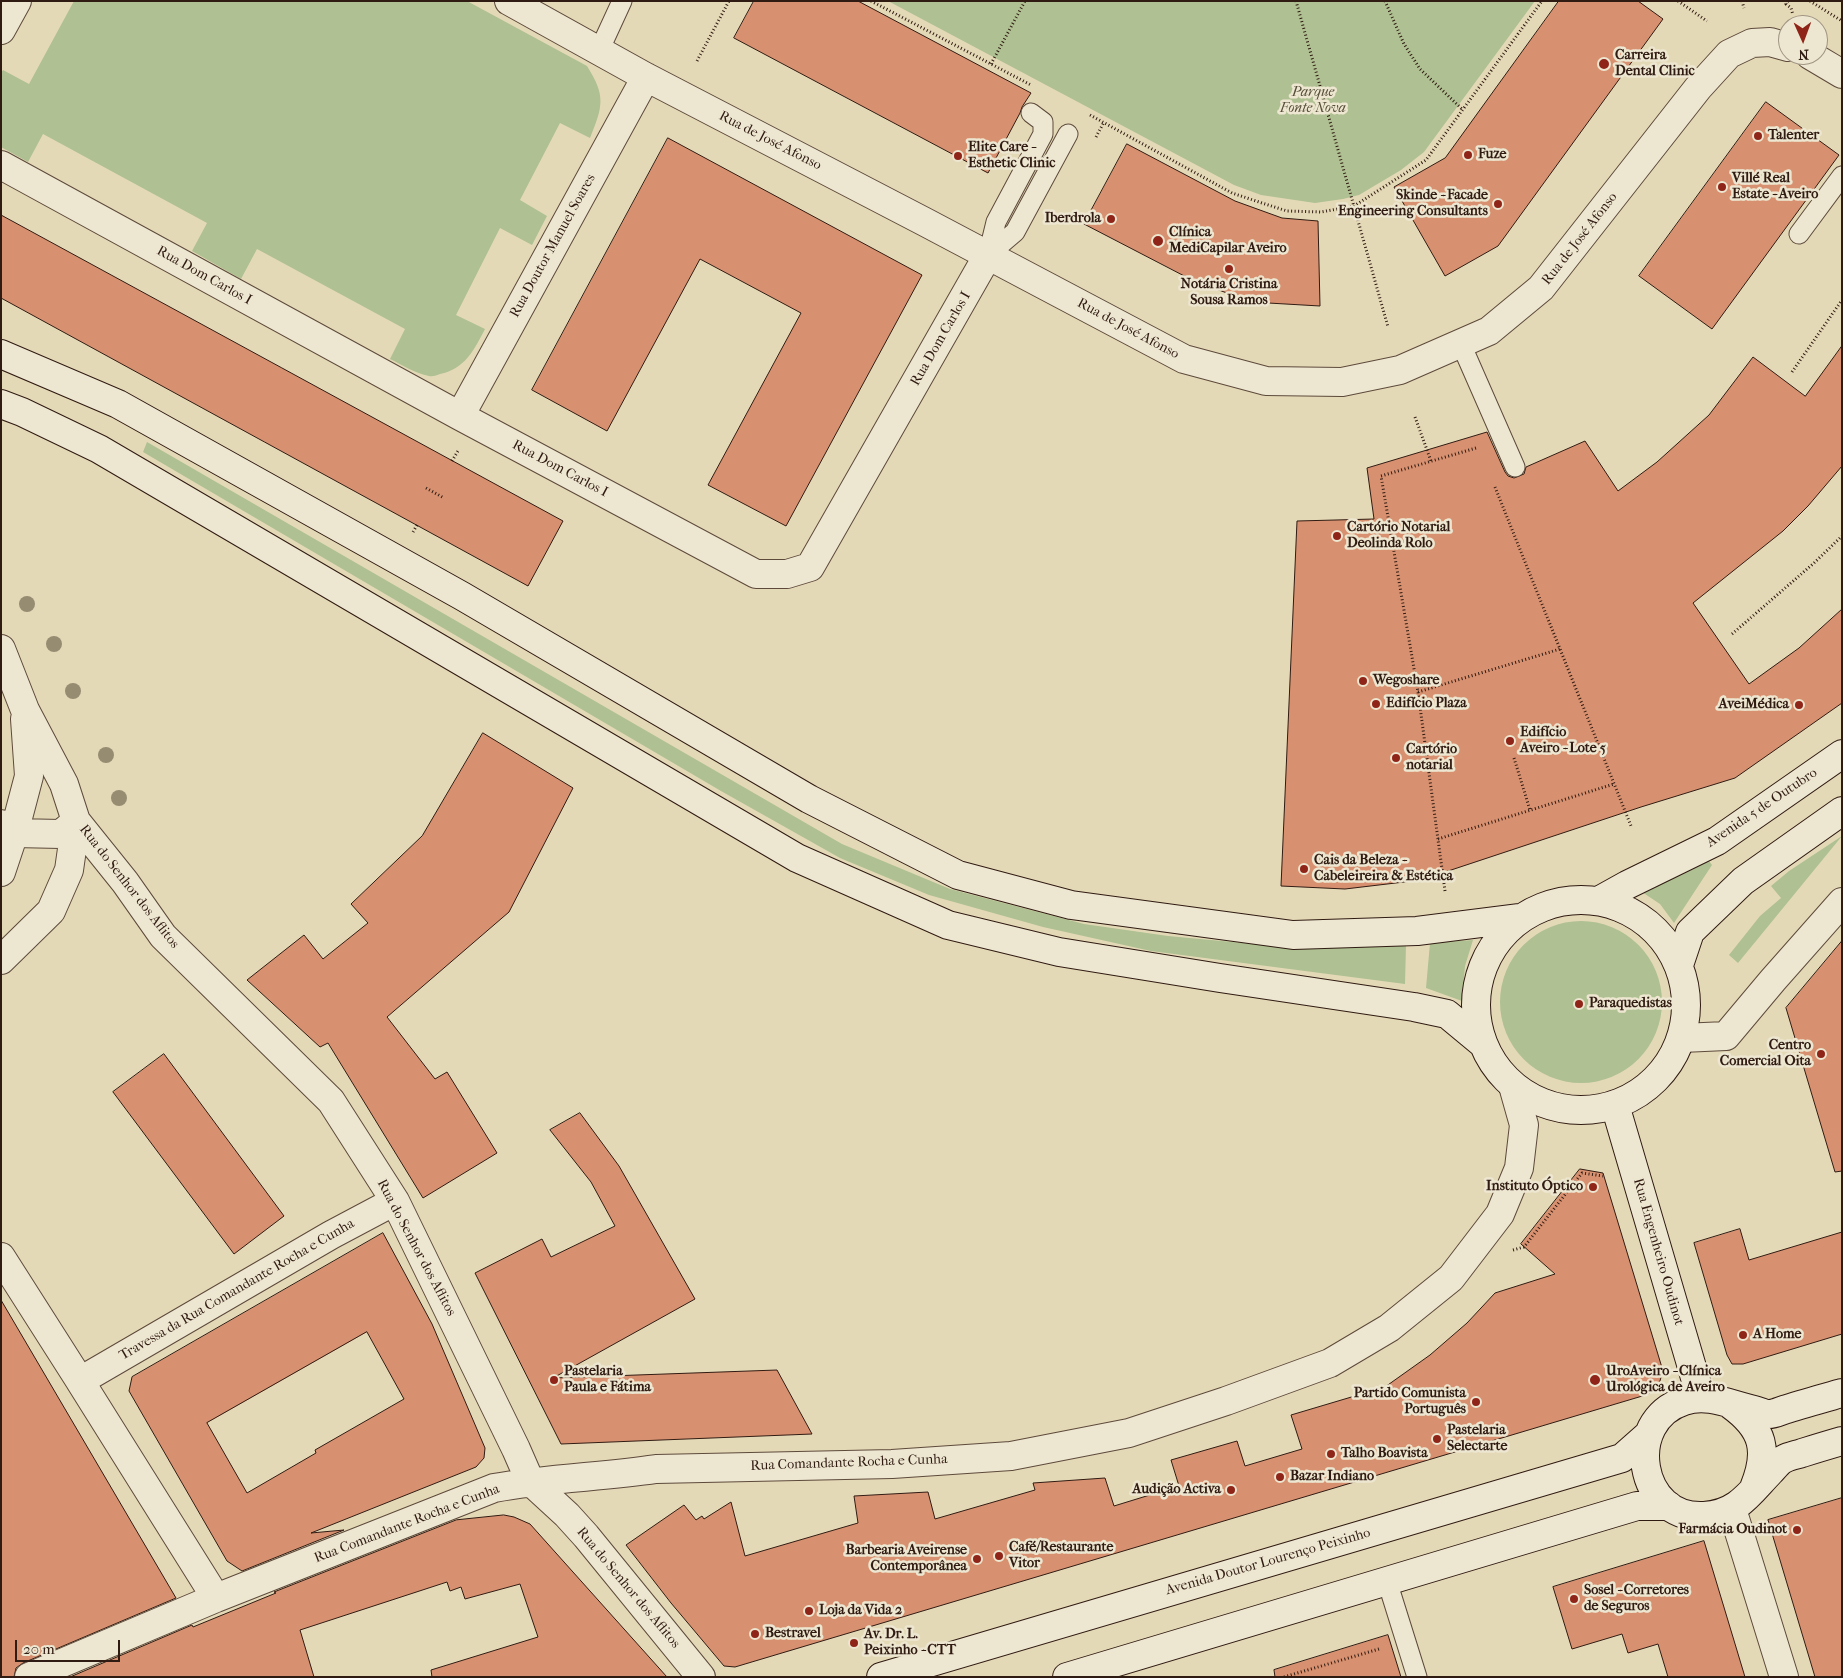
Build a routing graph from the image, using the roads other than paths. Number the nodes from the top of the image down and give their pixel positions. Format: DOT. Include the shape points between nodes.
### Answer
graph roads {
  1 [pos="17,1"];
  2 [pos="509,1"];
  3 [pos="622,1"];
  4 [pos="1,30"];
  5 [pos="1778,44"];
  6 [pos="600,51"];
  7 [pos="1827,65"];
  8 [pos="1842,74"];
  9 [pos="646,77"];
  10 [pos="1031,113"];
  11 [pos="1068,134"];
  12 [pos="1,165"];
  13 [pos="1842,176"];
  14 [pos="1799,234"];
  15 [pos="988,255"];
  16 [pos="1461,344"];
  17 [pos="1,354"];
  18 [pos="1,404"];
  19 [pos="460,416"];
  20 [pos="1515,467"];
  21 [pos="1,649"];
  22 [pos="25,710"];
  23 [pos="1842,754"];
  24 [pos="1842,811"];
  25 [pos="76,821"];
  26 [pos="8,829"];
  27 [pos="1,872"];
  28 [pos="1600,900"];
  29 [pos="1842,902"];
  30 [pos="1520,918"];
  31 [pos="1,960"];
  32 [pos="1679,965"];
  33 [pos="1682,1038"];
  34 [pos="1482,1043"];
  35 [pos="1512,1086"];
  36 [pos="1615,1105"];
  37 [pos="395,1201"];
  38 [pos="1,1257"];
  39 [pos="80,1381"];
  40 [pos="1842,1392"];
  41 [pos="1701,1398"];
  42 [pos="1731,1405"];
  43 [pos="1648,1435"];
  44 [pos="1842,1441"];
  45 [pos="530,1481"];
  46 [pos="1754,1488"];
  47 [pos="1670,1506"];
  48 [pos="1732,1509"];
  49 [pos="1387,1581"];
  50 [pos="216,1598"];
  51 [pos="28,1677"];
  52 [pos="701,1677"];
  53 [pos="881,1677"];
  54 [pos="1066,1677"];
  55 [pos="1417,1677"];
  56 [pos="1784,1677"];
  1 -- 4 [label="street"];
  2 -- 6 [label="street, Rua de José Afonso"];
  3 -- 6 [label="lane"];
  5 -- 16 [label="street, Rua de José Afonso" via="1752,43 1729,54 1698,88 1541,288 1489,331"];
  6 -- 9 [label="street, Rua de José Afonso"];
  7 -- 8 [label="street"];
  9 -- 15 [label="street, Rua de José Afonso"];
  9 -- 19 [label="street, Rua Doutor Manuel Soares"];
  10 -- 15 [label="lane" via="1043,122 1043,134 996,222"];
  11 -- 15 [label="lane" via="1015,232"];
  12 -- 19 [label="street, Rua Dom Carlos I"];
  13 -- 14 [label="lane"];
  15 -- 16 [label="street, Rua de José Afonso" via="1184,359 1266,381 1342,382 1400,370"];
  15 -- 19 [label="street, Rua Dom Carlos I" via="810,567 787,574 756,574"];
  16 -- 20 [label="lane"];
  17 -- 30 [label="street" via="118,404 462,596 809,799 958,875 1071,905 1293,935 1417,931"];
  18 -- 34 [label="street" via="99,450 797,858 948,925 1059,952 1414,1006 1447,1014"];
  21 -- 22 [label="street, Rua do Senhor dos Aflitos"];
  22 -- 25 [label="street, Rua do Senhor dos Aflitos" via="64,784"];
  22 -- 26 [label="street, Rua do Senhor dos Aflitos" via="28,776"];
  23 -- 28 [label="street, Avenida 5 de Outubro" via="1717,841"];
  24 -- 32 [label="street" via="1743,881 1690,932"];
  25 -- 26 [label="street, Rua do Senhor dos Aflitos" via="61,834"];
  25 -- 31 [label="street" via="69,870 50,911"];
  25 -- 37 [label="street, Rua do Senhor dos Aflitos" via="163,936 331,1101"];
  26 -- 27 [label="street"];
  28 -- 30 [label="street" via="1573,899 1546,904"];
  28 -- 32 [label="street" via="1634,913 1662,935"];
  29 -- 33 [label="street" via="1726,1036"];
  30 -- 34 [label="street" via="1495,942 1479,973 1475,1008"];
  32 -- 33 [label="street" via="1686,989 1687,1014"];
  33 -- 36 [label="street" via="1667,1067 1656,1079 1644,1090"];
  34 -- 35 [label="street" via="1494,1066"];
  35 -- 36 [label="street" via="1543,1104 1579,1110"];
  35 -- 45 [label="street, Rua Comandante Rocha e Cunha" via="1524,1125 1518,1168 1500,1214 1451,1278 1389,1328 1330,1363 1129,1433 1011,1456 892,1464 656,1469"];
  36 -- 41 [label="street, Rua Engenheiro Oudinot"];
  37 -- 39 [label="street, Travessa da Rua Comandante Rocha e Cunha"];
  37 -- 45 [label="street, Rua do Senhor dos Aflitos"];
  38 -- 39 [label="street"];
  39 -- 50 [label="street"];
  40 -- 42 [label="street, Avenida Doutor Lourenço Peixinho" via="1770,1414"];
  41 -- 42 [label="street, Avenida Doutor Lourenço Peixinho" via="1717,1399"];
  41 -- 43 [label="street, Avenida Doutor Lourenço Peixinho" via="1684,1401 1669,1409"];
  42 -- 46 [label="street, Avenida Doutor Lourenço Peixinho" via="1747,1416 1758,1432 1763,1451 1762,1470"];
  43 -- 47 [label="street, Avenida Doutor Lourenço Peixinho" via="1644,1454 1647,1474 1655,1492"];
  43 -- 53 [label="street, Avenida Doutor Lourenço Peixinho" via="1622,1458"];
  44 -- 46 [label="street, Avenida Doutor Lourenço Peixinho" via="1783,1459"];
  45 -- 50 [label="street, Rua Comandante Rocha e Cunha" via="494,1488"];
  45 -- 52 [label="street, Rua do Senhor dos Aflitos" via="586,1536"];
  46 -- 48 [label="street, Avenida Doutor Lourenço Peixinho"];
  47 -- 48 [label="street, Avenida Doutor Lourenço Peixinho" via="1700,1516"];
  47 -- 49 [label="street, Avenida Doutor Lourenço Peixinho" via="1637,1506"];
  48 -- 56 [label="street"];
  49 -- 54 [label="street, Avenida Doutor Lourenço Peixinho"];
  49 -- 55 [label="lane"];
  50 -- 51 [label="street, Rua Comandante Rocha e Cunha"];
}
